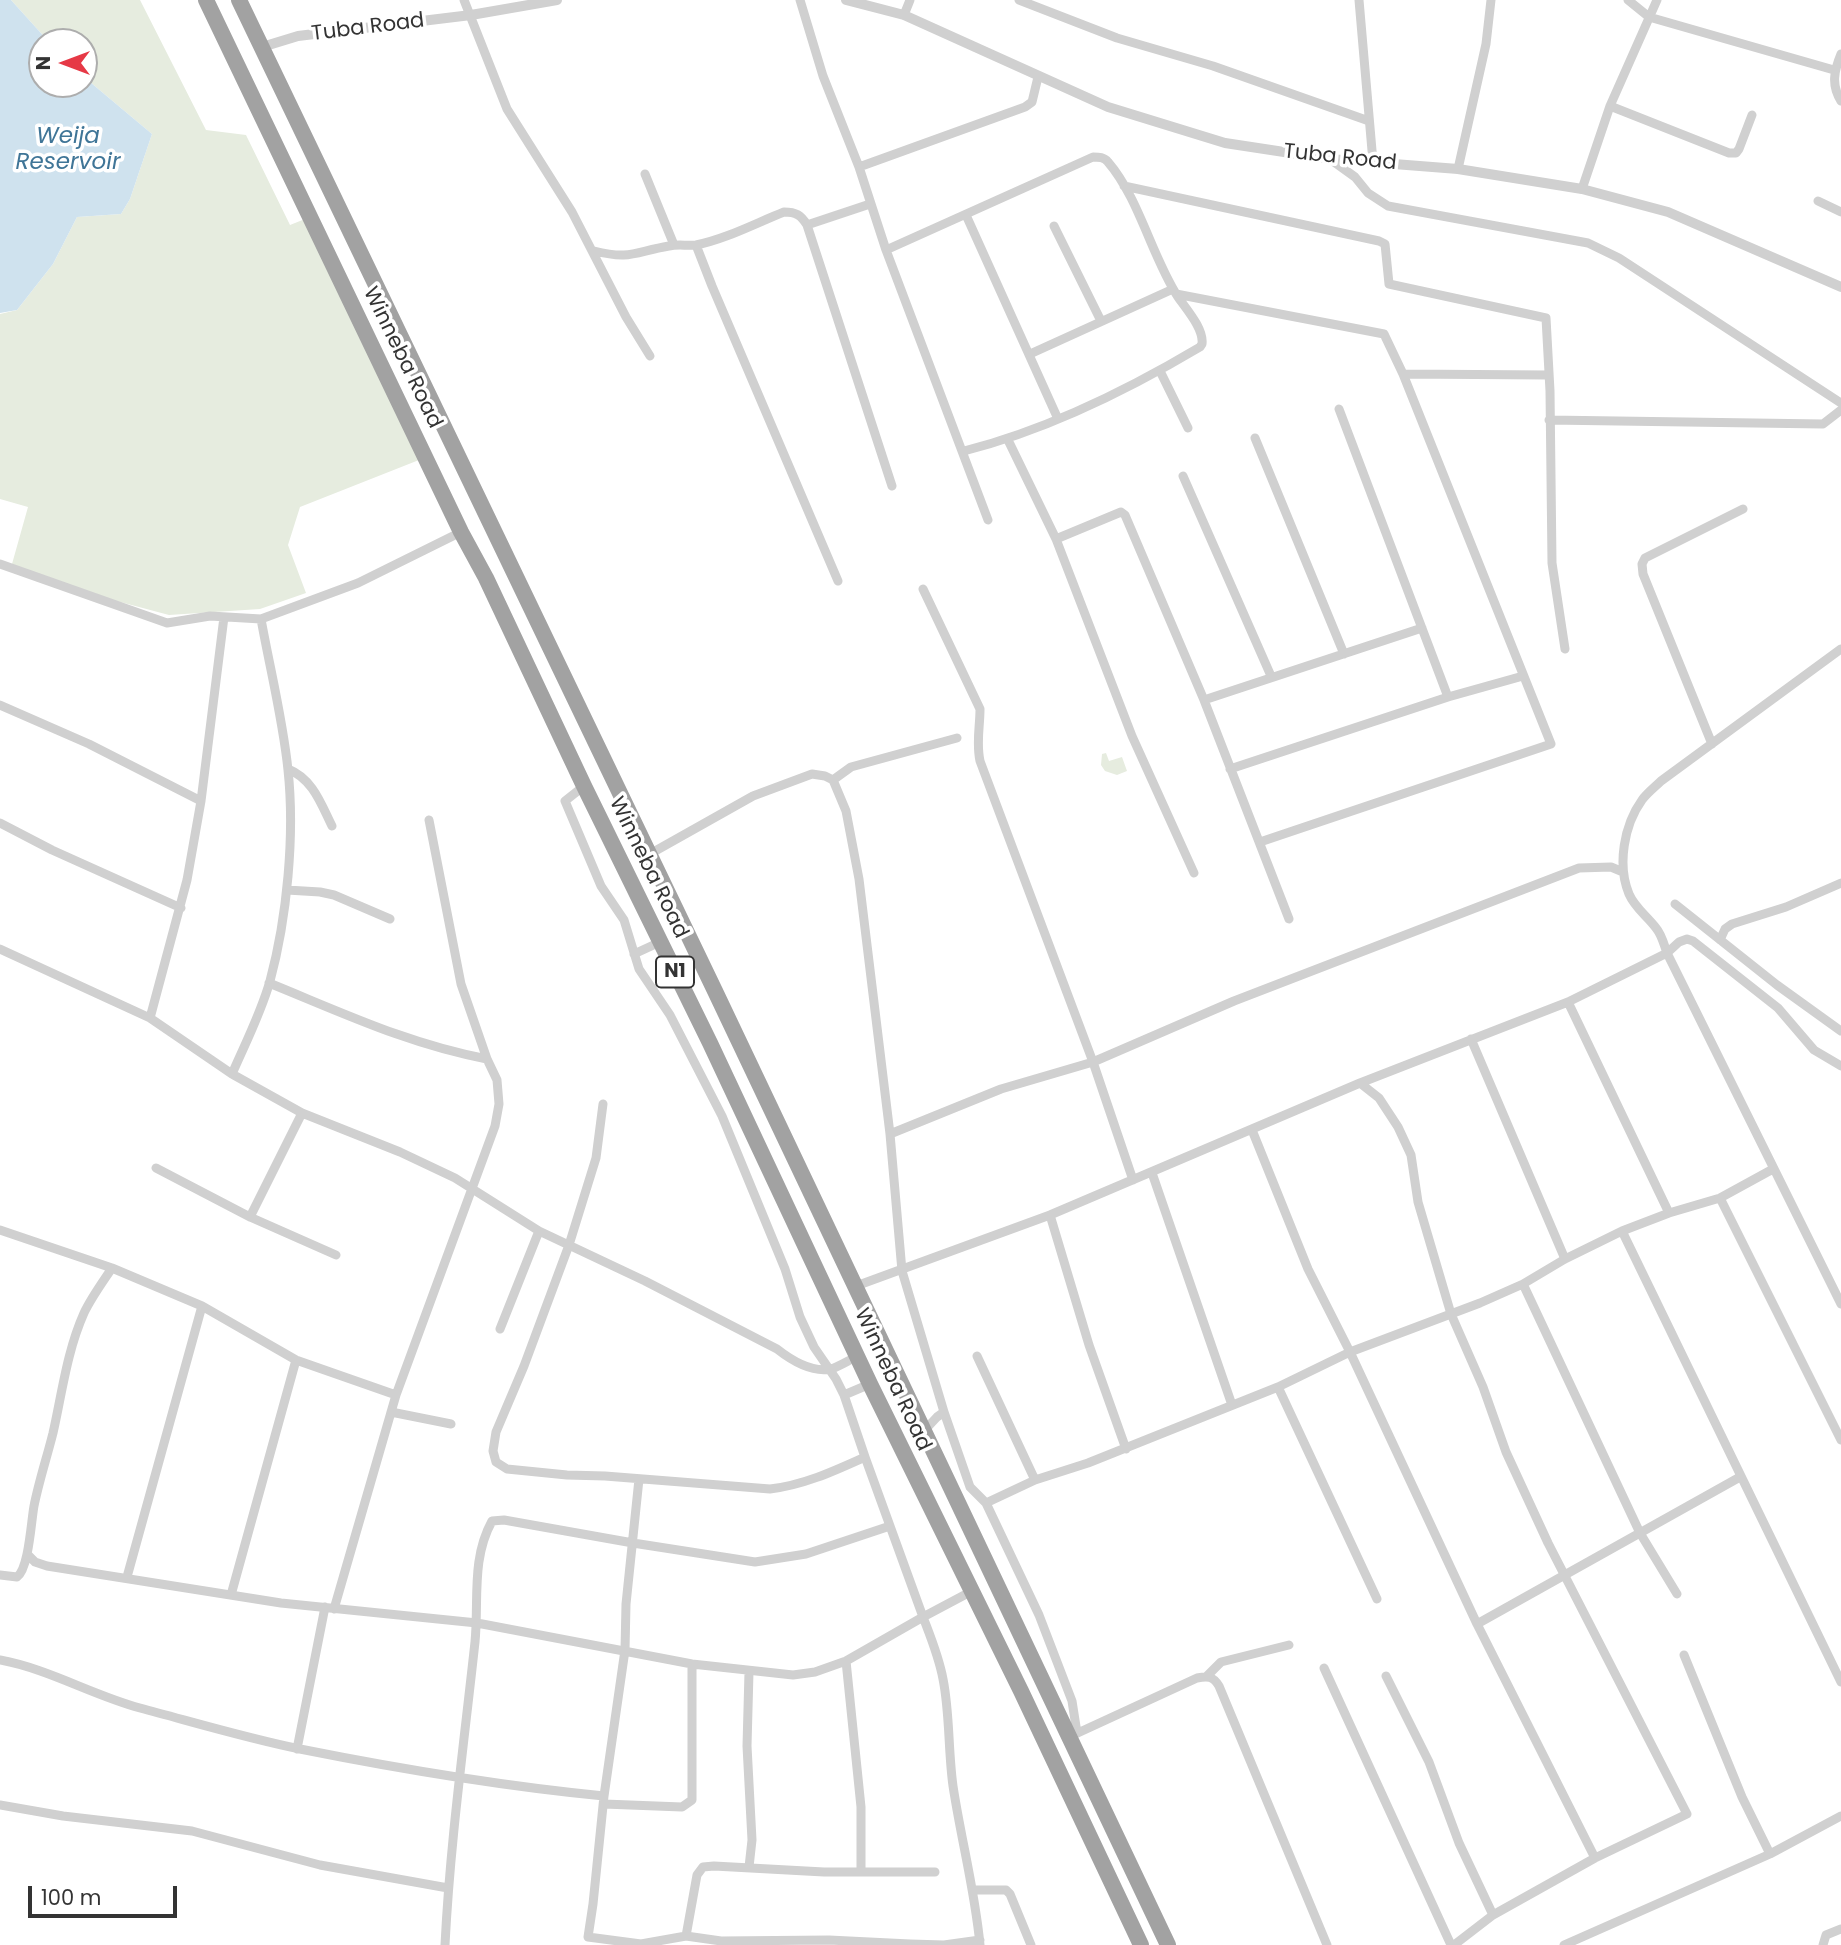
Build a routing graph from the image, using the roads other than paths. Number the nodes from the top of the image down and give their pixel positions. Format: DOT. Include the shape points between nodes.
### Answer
graph roads {
  1 [pos="206,0"];
  2 [pos="239,0"];
  3 [pos="464,0"];
  4 [pos="557,0"];
  5 [pos="800,0"];
  6 [pos="846,0"];
  7 [pos="910,0"];
  8 [pos="1019,0"];
  9 [pos="1359,0"];
  10 [pos="1491,0"];
  11 [pos="1628,0"];
  12 [pos="1657,0"];
  13 [pos="471,15"];
  14 [pos="904,15"];
  15 [pos="1649,17"];
  16 [pos="262,47"];
  17 [pos="1841,54"];
  18 [pos="1834,70"];
  19 [pos="1038,77"];
  20 [pos="1841,101"];
  21 [pos="1610,106"];
  22 [pos="1752,115"];
  23 [pos="1369,121"];
  24 [pos="1330,159"];
  25 [pos="1373,162"];
  26 [pos="859,167"];
  27 [pos="1458,169"];
  28 [pos="645,174"];
  29 [pos="1124,186"];
  30 [pos="1582,189"];
  31 [pos="1818,201"];
  32 [pos="870,204"];
  33 [pos="1841,212"];
  34 [pos="967,215"];
  35 [pos="807,225"];
  36 [pos="1054,226"];
  37 [pos="674,244"];
  38 [pos="696,245"];
  39 [pos="886,250"];
  40 [pos="594,251"];
  41 [pos="1841,287"];
  42 [pos="1175,292"];
  43 [pos="1101,321"];
  44 [pos="1030,354"];
  45 [pos="650,356"];
  46 [pos="1160,371"];
  47 [pos="1403,374"];
  48 [pos="1548,375"];
  49 [pos="1841,403"];
  50 [pos="1339,409"];
  51 [pos="1841,410"];
  52 [pos="1058,419"];
  53 [pos="1549,420"];
  54 [pos="1188,428"];
  55 [pos="1255,438"];
  56 [pos="1008,440"];
  57 [pos="452,445"];
  58 [pos="964,451"];
  59 [pos="427,458"];
  60 [pos="1183,476"];
  61 [pos="892,486"];
  62 [pos="1743,509"];
  63 [pos="988,520"];
  64 [pos="461,532"];
  65 [pos="1056,539"];
  66 [pos="0,564"];
  67 [pos="838,581"];
  68 [pos="923,589"];
  69 [pos="224,617"];
  70 [pos="261,619"];
  71 [pos="1422,628"];
  72 [pos="1565,649"];
  73 [pos="1841,649"];
  74 [pos="1344,654"];
  75 [pos="1271,676"];
  76 [pos="1523,676"];
  77 [pos="1448,697"];
  78 [pos="1204,700"];
  79 [pos="0,705"];
  80 [pos="957,738"];
  81 [pos="1712,744"];
  82 [pos="288,769"];
  83 [pos="1230,769"];
  84 [pos="833,780"];
  85 [pos="584,786"];
  86 [pos="201,801"];
  87 [pos="429,820"];
  88 [pos="0,823"];
  89 [pos="332,826"];
  90 [pos="1260,842"];
  91 [pos="648,855"];
  92 [pos="1623,872"];
  93 [pos="1194,873"];
  94 [pos="1841,883"];
  95 [pos="287,890"];
  96 [pos="1675,904"];
  97 [pos="181,908"];
  98 [pos="390,919"];
  99 [pos="1289,919"];
  100 [pos="1720,940"];
  101 [pos="660,942"];
  102 [pos="0,949"];
  103 [pos="1667,953"];
  104 [pos="634,954"];
  105 [pos="269,983"];
  106 [pos="1568,1002"];
  107 [pos="150,1018"];
  108 [pos="1841,1031"];
  109 [pos="1471,1040"];
  110 [pos="487,1059"];
  111 [pos="1093,1062"];
  112 [pos="1841,1066"];
  113 [pos="232,1074"];
  114 [pos="1360,1083"];
  115 [pos="603,1104"];
  116 [pos="740,1106"];
  117 [pos="302,1113"];
  118 [pos="722,1116"];
  119 [pos="1252,1130"];
  120 [pos="890,1134"];
  121 [pos="156,1168"];
  122 [pos="1773,1169"];
  123 [pos="1152,1173"];
  124 [pos="1133,1180"];
  125 [pos="472,1187"];
  126 [pos="1720,1198"];
  127 [pos="1669,1213"];
  128 [pos="1050,1215"];
  129 [pos="250,1217"];
  130 [pos="0,1230"];
  131 [pos="539,1231"];
  132 [pos="1622,1231"];
  133 [pos="569,1245"];
  134 [pos="336,1255"];
  135 [pos="1565,1259"];
  136 [pos="112,1268"];
  137 [pos="902,1271"];
  138 [pos="1523,1284"];
  139 [pos="856,1286"];
  140 [pos="1841,1304"];
  141 [pos="202,1306"];
  142 [pos="1451,1314"];
  143 [pos="500,1329"];
  144 [pos="1350,1352"];
  145 [pos="858,1356"];
  146 [pos="977,1356"];
  147 [pos="296,1360"];
  148 [pos="829,1369"];
  149 [pos="870,1384"];
  150 [pos="1278,1387"];
  151 [pos="396,1395"];
  152 [pos="844,1395"];
  153 [pos="1232,1405"];
  154 [pos="391,1412"];
  155 [pos="944,1412"];
  156 [pos="451,1424"];
  157 [pos="923,1432"];
  158 [pos="1841,1440"];
  159 [pos="1125,1448"];
  160 [pos="866,1457"];
  161 [pos="1740,1477"];
  162 [pos="639,1479"];
  163 [pos="1035,1480"];
  164 [pos="986,1503"];
  165 [pos="890,1526"];
  166 [pos="1640,1533"];
  167 [pos="633,1543"];
  168 [pos="28,1555"];
  169 [pos="0,1575"];
  170 [pos="1563,1575"];
  171 [pos="127,1577"];
  172 [pos="972,1591"];
  173 [pos="1677,1594"];
  174 [pos="231,1595"];
  175 [pos="1377,1599"];
  176 [pos="330,1608"];
  177 [pos="923,1617"];
  178 [pos="477,1623"];
  179 [pos="1477,1624"];
  180 [pos="1289,1645"];
  181 [pos="625,1650"];
  182 [pos="1684,1655"];
  183 [pos="0,1660"];
  184 [pos="846,1661"];
  185 [pos="692,1664"];
  186 [pos="1324,1668"];
  187 [pos="749,1672"];
  188 [pos="1207,1676"];
  189 [pos="1386,1676"];
  190 [pos="1841,1682"];
  191 [pos="1044,1684"];
  192 [pos="1021,1691"];
  193 [pos="1073,1735"];
  194 [pos="297,1749"];
  195 [pos="461,1777"];
  196 [pos="604,1800"];
  197 [pos="0,1805"];
  198 [pos="1841,1816"];
  199 [pos="1770,1854"];
  200 [pos="1595,1858"];
  201 [pos="749,1867"];
  202 [pos="861,1872"];
  203 [pos="935,1872"];
  204 [pos="448,1888"];
  205 [pos="972,1890"];
  206 [pos="1493,1915"];
  207 [pos="1841,1929"];
  208 [pos="686,1936"];
  209 [pos="980,1942"];
  210 [pos="445,1945"];
  211 [pos="1031,1945"];
  212 [pos="1141,1945"];
  213 [pos="1168,1945"];
  214 [pos="1326,1945"];
  215 [pos="1453,1945"];
  216 [pos="1564,1945"];
  217 [pos="1823,1945"];
  1 -- 59 [label="highway, Winneba Road / N1"];
  2 -- 16 [label="highway, Winneba Road / N1"];
  3 -- 13 [label="street"];
  4 -- 13 [label="street, Tuba Road"];
  5 -- 26 [label="street" via="823,76"];
  6 -- 14 [label="street, Tuba Road"];
  7 -- 14 [label="street"];
  8 -- 23 [label="street" via="1117,38"];
  9 -- 23 [label="street"];
  10 -- 27 [label="street" via="1486,44"];
  11 -- 15 [label="street"];
  12 -- 15 [label="street"];
  13 -- 16 [label="street, Tuba Road" via="298,36"];
  13 -- 40 [label="street" via="508,108"];
  14 -- 19 [label="street, Tuba Road"];
  15 -- 18 [label="street"];
  15 -- 21 [label="street"];
  16 -- 57 [label="highway, Winneba Road / N1"];
  17 -- 18 [label="street"];
  18 -- 20 [label="street" via="1834,90"];
  19 -- 24 [label="street, Tuba Road" via="1108,107 1225,143"];
  19 -- 26 [label="street" via="1032,102 1025,107"];
  21 -- 22 [label="street" via="1729,153 1739,149"];
  21 -- 30 [label="street"];
  23 -- 25 [label="street"];
  24 -- 25 [label="street, Tuba Road"];
  24 -- 49 [label="street" via="1388,206 1588,243 1619,258"];
  25 -- 27 [label="street, Tuba Road"];
  26 -- 32 [label="street"];
  27 -- 30 [label="street, Tuba Road"];
  28 -- 37 [label="street"];
  29 -- 34 [label="street" via="1107,160 1093,157"];
  29 -- 42 [label="street"];
  29 -- 48 [label="street" via="1379,241 1385,244 1389,284 1546,318"];
  30 -- 41 [label="street, Tuba Road" via="1668,212"];
  31 -- 33 [label="street"];
  32 -- 35 [label="street"];
  32 -- 39 [label="street"];
  34 -- 39 [label="street"];
  34 -- 44 [label="street"];
  35 -- 38 [label="street" via="795,212 784,212"];
  35 -- 61 [label="street"];
  36 -- 43 [label="street"];
  37 -- 38 [label="street"];
  37 -- 40 [label="street" via="618,257"];
  38 -- 67 [label="street"];
  39 -- 58 [label="street"];
  40 -- 45 [label="street"];
  42 -- 43 [label="street"];
  42 -- 46 [label="street" via="1202,335 1202,344"];
  42 -- 47 [label="street" via="1384,334"];
  43 -- 44 [label="street"];
  44 -- 52 [label="street"];
  46 -- 52 [label="street"];
  46 -- 54 [label="street"];
  47 -- 48 [label="street"];
  47 -- 76 [label="street"];
  48 -- 53 [label="street"];
  50 -- 71 [label="street"];
  51 -- 53 [label="street" via="1823,424"];
  52 -- 56 [label="street"];
  53 -- 72 [label="street" via="1552,563"];
  55 -- 74 [label="street"];
  56 -- 58 [label="street"];
  56 -- 65 [label="street"];
  57 -- 59 [label="highway"];
  57 -- 91 [label="highway, Winneba Road / N1"];
  58 -- 63 [label="street"];
  59 -- 64 [label="highway, Winneba Road / N1"];
  60 -- 75 [label="street"];
  62 -- 81 [label="street" via="1645,558 1642,564"];
  64 -- 70 [label="street" via="358,583"];
  64 -- 85 [label="highway, Winneba Road / N1"];
  65 -- 78 [label="street" via="1111,514 1125,515"];
  65 -- 93 [label="street" via="1132,736"];
  66 -- 69 [label="street" via="167,623"];
  68 -- 111 [label="street" via="980,709 976,743 980,761"];
  69 -- 70 [label="street"];
  69 -- 86 [label="street"];
  70 -- 82 [label="street"];
  71 -- 74 [label="street"];
  71 -- 77 [label="street"];
  73 -- 81 [label="street"];
  74 -- 75 [label="street"];
  75 -- 78 [label="street"];
  76 -- 77 [label="street"];
  76 -- 90 [label="street" via="1550,744"];
  77 -- 83 [label="street"];
  78 -- 83 [label="street"];
  79 -- 86 [label="street"];
  80 -- 84 [label="street" via="851,767"];
  81 -- 92 [label="street" via="1643,797 1625,841"];
  82 -- 89 [label="street" via="305,778"];
  82 -- 95 [label="street"];
  83 -- 90 [label="street"];
  84 -- 91 [label="street" via="812,774 753,796"];
  84 -- 120 [label="street" via="846,811 859,879"];
  85 -- 101 [label="highway, Winneba Road / N1"];
  85 -- 104 [label="street" via="565,801 601,886 624,920"];
  86 -- 97 [label="street"];
  87 -- 110 [label="street" via="461,984"];
  88 -- 97 [label="street"];
  90 -- 99 [label="street"];
  91 -- 139 [label="highway, Winneba Road / N1"];
  92 -- 103 [label="street" via="1630,895 1658,929"];
  92 -- 111 [label="street" via="1593,867 1567,872 1234,1001"];
  94 -- 100 [label="street" via="1732,924"];
  95 -- 98 [label="street" via="334,895"];
  95 -- 105 [label="street"];
  96 -- 100 [label="street"];
  97 -- 107 [label="street"];
  100 -- 108 [label="street"];
  101 -- 104 [label="street"];
  101 -- 116 [label="highway, Winneba Road / N1"];
  102 -- 107 [label="street"];
  103 -- 106 [label="street"];
  103 -- 112 [label="street" via="1679,942 1693,941 1778,1008 1814,1050"];
  103 -- 122 [label="street"];
  104 -- 118 [label="street"];
  105 -- 110 [label="street" via="400,1037"];
  105 -- 113 [label="street"];
  106 -- 109 [label="street"];
  106 -- 127 [label="street"];
  107 -- 113 [label="street"];
  109 -- 114 [label="street"];
  109 -- 135 [label="street"];
  110 -- 125 [label="street" via="497,1080 499,1104"];
  111 -- 120 [label="street" via="1001,1089"];
  111 -- 124 [label="street"];
  113 -- 117 [label="street"];
  114 -- 119 [label="street"];
  114 -- 142 [label="street" via="1379,1098 1411,1155 1418,1202"];
  115 -- 133 [label="street" via="596,1158"];
  116 -- 118 [label="street"];
  116 -- 145 [label="highway, Winneba Road / N1"];
  117 -- 125 [label="street"];
  117 -- 129 [label="street"];
  118 -- 148 [label="street" via="800,1317"];
  119 -- 123 [label="street"];
  119 -- 144 [label="street" via="1308,1269"];
  120 -- 137 [label="street"];
  121 -- 129 [label="street"];
  122 -- 126 [label="street"];
  122 -- 140 [label="street"];
  123 -- 124 [label="street"];
  123 -- 153 [label="street"];
  124 -- 128 [label="street"];
  125 -- 131 [label="street"];
  125 -- 151 [label="street"];
  126 -- 127 [label="street"];
  126 -- 158 [label="street"];
  127 -- 132 [label="street"];
  128 -- 137 [label="street"];
  128 -- 159 [label="street" via="1088,1345"];
  129 -- 134 [label="street"];
  130 -- 136 [label="street"];
  131 -- 133 [label="street"];
  131 -- 143 [label="street"];
  132 -- 135 [label="street"];
  132 -- 161 [label="street"];
  133 -- 148 [label="street" via="777,1349 793,1362"];
  133 -- 162 [label="street" via="496,1432 496,1462 507,1469"];
  135 -- 138 [label="street"];
  136 -- 141 [label="street"];
  136 -- 168 [label="street" via="85,1311 73,1344 36,1496"];
  137 -- 139 [label="street"];
  137 -- 155 [label="street"];
  138 -- 142 [label="street"];
  138 -- 166 [label="street"];
  139 -- 157 [label="highway, Winneba Road / N1"];
  141 -- 147 [label="street"];
  141 -- 171 [label="street"];
  142 -- 144 [label="street"];
  142 -- 170 [label="street" via="1506,1452"];
  144 -- 150 [label="street"];
  144 -- 179 [label="street"];
  145 -- 148 [label="street"];
  145 -- 149 [label="highway, Winneba Road / N1"];
  146 -- 163 [label="street"];
  147 -- 151 [label="street"];
  147 -- 174 [label="street"];
  148 -- 152 [label="street"];
  149 -- 152 [label="street"];
  149 -- 172 [label="highway, Winneba Road / N1"];
  150 -- 153 [label="street"];
  150 -- 175 [label="street"];
  151 -- 154 [label="street"];
  152 -- 160 [label="street"];
  153 -- 159 [label="street"];
  154 -- 156 [label="street"];
  154 -- 176 [label="street"];
  155 -- 157 [label="street"];
  155 -- 164 [label="street" via="970,1486"];
  157 -- 191 [label="highway, Winneba Road / N1"];
  159 -- 163 [label="street"];
  160 -- 162 [label="street" via="820,1477 770,1489"];
  160 -- 165 [label="street"];
  161 -- 166 [label="street"];
  161 -- 190 [label="street"];
  162 -- 167 [label="street"];
  163 -- 164 [label="street"];
  164 -- 193 [label="street" via="1039,1615 1072,1701"];
  165 -- 167 [label="street" via="806,1555 755,1562"];
  165 -- 177 [label="street"];
  166 -- 170 [label="street"];
  166 -- 173 [label="street"];
  167 -- 178 [label="street" via="492,1521 479,1556"];
  167 -- 181 [label="street"];
  168 -- 169 [label="street" via="22,1574"];
  168 -- 171 [label="street" via="47,1566"];
  170 -- 179 [label="street"];
  170 -- 200 [label="street" via="1687,1814"];
  171 -- 174 [label="street"];
  172 -- 177 [label="street"];
  172 -- 192 [label="highway, Winneba Road / N1"];
  174 -- 176 [label="street"];
  176 -- 178 [label="street"];
  176 -- 194 [label="street"];
  177 -- 184 [label="street"];
  177 -- 205 [label="street" via="944,1681 951,1772"];
  178 -- 181 [label="street"];
  178 -- 195 [label="street"];
  179 -- 200 [label="street"];
  180 -- 188 [label="street" via="1221,1662"];
  181 -- 185 [label="street"];
  181 -- 196 [label="street"];
  182 -- 199 [label="street"];
  183 -- 194 [label="street" via="123,1703"];
  184 -- 187 [label="street" via="793,1675"];
  184 -- 202 [label="street" via="860,1807"];
  185 -- 187 [label="street"];
  185 -- 196 [label="street" via="692,1800 682,1807"];
  186 -- 215 [label="street"];
  187 -- 201 [label="street"];
  188 -- 193 [label="street"];
  188 -- 214 [label="street" via="1219,1686"];
  189 -- 206 [label="street" via="1429,1762 1459,1843"];
  191 -- 192 [label="highway"];
  191 -- 193 [label="highway, Winneba Road / N1"];
  192 -- 212 [label="highway, Winneba Road / N1"];
  193 -- 213 [label="highway, Winneba Road / N1"];
  194 -- 195 [label="street"];
  195 -- 196 [label="street"];
  195 -- 204 [label="street"];
  196 -- 208 [label="street" via="588,1937 641,1944"];
  197 -- 204 [label="street" via="192,1831 320,1866"];
  198 -- 199 [label="street"];
  199 -- 216 [label="street"];
  200 -- 206 [label="street"];
  201 -- 202 [label="street"];
  201 -- 208 [label="street" via="703,1867 696,1875"];
  202 -- 203 [label="street"];
  204 -- 210 [label="street"];
  205 -- 209 [label="street"];
  205 -- 211 [label="street" via="1006,1890"];
  206 -- 215 [label="street"];
  207 -- 217 [label="street" via="1826,1935"];
  208 -- 209 [label="street" via="721,1941"];
}
